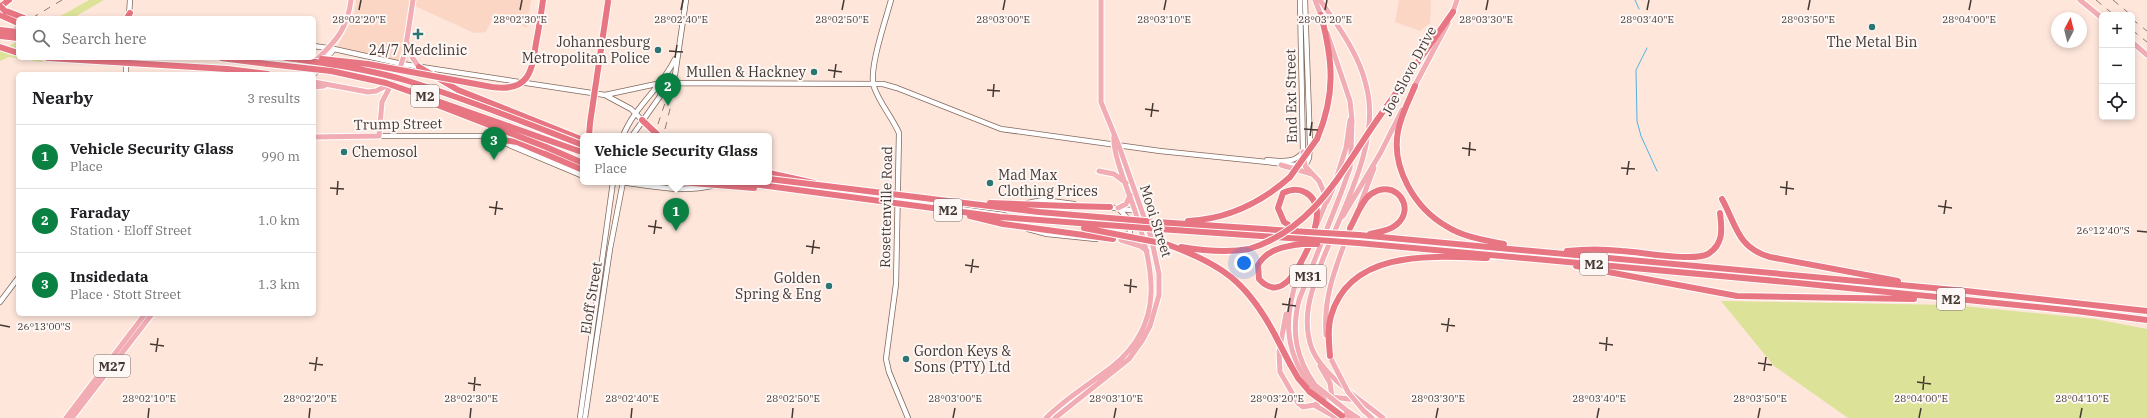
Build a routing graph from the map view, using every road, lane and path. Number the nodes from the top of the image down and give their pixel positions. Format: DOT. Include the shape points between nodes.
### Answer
graph roads {
  1 [pos="9,0"];
  2 [pos="130,0"];
  3 [pos="351,0"];
  4 [pos="413,0"];
  5 [pos="543,0"];
  6 [pos="686,0"];
  7 [pos="891,0"];
  8 [pos="1101,0"];
  9 [pos="1300,0"];
  10 [pos="1305,0"];
  11 [pos="1315,0"];
  12 [pos="1320,0"];
  13 [pos="1458,0"];
  14 [pos="2080,0"];
  15 [pos="608,1"];
  16 [pos="1,9"];
  17 [pos="1453,12"];
  18 [pos="1321,15"];
  19 [pos="19,16"];
  20 [pos="129,16"];
  21 [pos="2099,16"];
  22 [pos="16,21"];
  23 [pos="0,30"];
  24 [pos="409,31"];
  25 [pos="16,32"];
  26 [pos="1,36"];
  27 [pos="16,39"];
  28 [pos="2135,44"];
  29 [pos="316,46"];
  30 [pos="0,47"];
  31 [pos="327,48"];
  32 [pos="334,49"];
  33 [pos="16,52"];
  34 [pos="2147,54"];
  35 [pos="677,55"];
  36 [pos="316,58"];
  37 [pos="81,60"];
  38 [pos="126,60"];
  39 [pos="238,60"];
  40 [pos="300,60"];
  41 [pos="402,64"];
  42 [pos="419,67"];
  43 [pos="126,72"];
  44 [pos="251,72"];
  45 [pos="306,72"];
  46 [pos="316,72"];
  47 [pos="316,82"];
  48 [pos="389,82"];
  49 [pos="662,83"];
  50 [pos="873,83"];
  51 [pos="670,84"];
  52 [pos="333,86"];
  53 [pos="1415,86"];
  54 [pos="316,87"];
  55 [pos="605,95"];
  56 [pos="1351,110"];
  57 [pos="636,113"];
  58 [pos="642,120"];
  59 [pos="589,133"];
  60 [pos="625,133"];
  61 [pos="634,133"];
  62 [pos="656,133"];
  63 [pos="1114,135"];
  64 [pos="378,136"];
  65 [pos="316,137"];
  66 [pos="495,139"];
  67 [pos="580,139"];
  68 [pos="580,144"];
  69 [pos="1113,145"];
  70 [pos="1119,146"];
  71 [pos="580,151"];
  72 [pos="1303,152"];
  73 [pos="1381,152"];
  74 [pos="1238,159"];
  75 [pos="580,162"];
  76 [pos="1281,165"];
  77 [pos="1305,166"];
  78 [pos="580,169"];
  79 [pos="1099,171"];
  80 [pos="772,174"];
  81 [pos="1313,174"];
  82 [pos="580,175"];
  83 [pos="772,179"];
  84 [pos="1127,184"];
  85 [pos="613,185"];
  86 [pos="622,185"];
  87 [pos="652,185"];
  88 [pos="716,185"];
  89 [pos="717,185"];
  90 [pos="760,185"];
  91 [pos="772,185"];
  92 [pos="828,187"];
  93 [pos="824,194"];
  94 [pos="1130,195"];
  95 [pos="1722,198"];
  96 [pos="896,200"];
  97 [pos="950,202"];
  98 [pos="1325,205"];
  99 [pos="1110,207"];
  100 [pos="1118,209"];
  101 [pos="952,211"];
  102 [pos="1135,211"];
  103 [pos="1720,213"];
  104 [pos="1004,214"];
  105 [pos="1143,216"];
  106 [pos="1160,222"];
  107 [pos="1057,223"];
  108 [pos="1350,228"];
  109 [pos="1309,233"];
  110 [pos="1151,236"];
  111 [pos="1332,236"];
  112 [pos="1362,236"];
  113 [pos="1113,239"];
  114 [pos="1144,239"];
  115 [pos="1120,240"];
  116 [pos="1303,241"];
  117 [pos="1163,244"];
  118 [pos="1310,244"];
  119 [pos="1535,250"];
  120 [pos="1147,251"];
  121 [pos="1549,252"];
  122 [pos="1534,259"];
  123 [pos="1547,260"];
  124 [pos="16,281"];
  125 [pos="1927,287"];
  126 [pos="1290,296"];
  127 [pos="1948,298"];
  128 [pos="0,302"];
  129 [pos="2147,311"];
  130 [pos="142,316"];
  131 [pos="150,316"];
  132 [pos="2147,320"];
  133 [pos="1312,349"];
  134 [pos="1331,358"];
  135 [pos="1312,388"];
  136 [pos="1332,397"];
  137 [pos="586,398"];
  138 [pos="1364,402"];
  139 [pos="1314,405"];
  140 [pos="1343,415"];
  141 [pos="66,418"];
  142 [pos="72,418"];
  143 [pos="580,418"];
  144 [pos="585,418"];
  145 [pos="908,418"];
  146 [pos="1046,418"];
  147 [pos="1055,418"];
  148 [pos="1351,418"];
  149 [pos="1358,418"];
  150 [pos="1372,418"];
  151 [pos="1383,418"];
  1 -- 16 [label="highway"];
  2 -- 20 [label="street"];
  3 -- 31 [label="main road" via="344,29"];
  4 -- 24 [label="main road"];
  5 -- 36 [label="highway, bridge" via="533,65 528,77 516,86 492,87 368,64"];
  6 -- 35 [label="street"];
  7 -- 50 [label="street" via="873,69"];
  8 -- 63 [label="main road, Mooi Street" via="1101,102"];
  9 -- 72 [label="street, End Ext Street"];
  10 -- 77 [label="street, End Ext Street" via="1310,144 1309,158"];
  11 -- 18 [label="main road, M31"];
  12 -- 111 [label="main road" via="1360,67 1367,85 1370,115 1366,148"];
  13 -- 17 [label="main road, Joe Slovo Drive / M31"];
  14 -- 21 [label="main road"];
  15 -- 59 [label="highway, bridge"];
  16 -- 19 [label="highway"];
  16 -- 22 [label="highway"];
  17 -- 53 [label="main road, Joe Slovo Drive / M31"];
  17 -- 117 [label="highway, bridge" via="1322,199 1286,234 1264,245 1230,252 1211,252"];
  18 -- 56 [label="main road, M31" via="1345,81"];
  18 -- 106 [label="highway, bridge" via="1330,53 1331,95 1317,138 1290,177 1267,195 1236,212 1192,220"];
  23 -- 25 [label="highway, bridge"];
  24 -- 41 [label="main road"];
  24 -- 42 [label="main road" via="409,51"];
  26 -- 27 [label="highway, bridge"];
  28 -- 34 [label="main road"];
  29 -- 31 [label="street"];
  30 -- 33 [label="highway"];
  31 -- 32 [label="street"];
  31 -- 45 [label="main road"];
  32 -- 41 [label="street"];
  32 -- 46 [label="street"];
  35 -- 49 [label="street"];
  35 -- 51 [label="street" via="675,75"];
  37 -- 44 [label="highway, bridge"];
  38 -- 43 [label="street"];
  39 -- 48 [label="highway, M2, bridge" via="331,71"];
  40 -- 68 [label="highway, M2, bridge" via="342,66 408,81"];
  41 -- 42 [label="street"];
  41 -- 48 [label="main road"];
  42 -- 55 [label="street"];
  42 -- 67 [label="highway" via="458,90"];
  47 -- 52 [label="main road"];
  48 -- 52 [label="main road" via="383,88 372,92"];
  48 -- 64 [label="main road" via="380,108"];
  48 -- 71 [label="highway, M2, bridge"];
  48 -- 75 [label="highway, bridge"];
  49 -- 51 [label="street"];
  49 -- 55 [label="street"];
  49 -- 57 [label="street"];
  50 -- 51 [label="street"];
  50 -- 69 [label="street" via="898,88 995,128"];
  50 -- 96 [label="street, Rosettenville Road" via="899,133"];
  51 -- 58 [label="street"];
  52 -- 54 [label="main road"];
  53 -- 73 [label="main road, Joe Slovo Drive / M31"];
  53 -- 119 [label="highway" via="1400,121 1397,142 1398,161 1411,191 1434,218 1460,233"];
  55 -- 57 [label="street"];
  56 -- 98 [label="main road" via="1346,148"];
  56 -- 135 [label="main road, M31" via="1353,133 1350,168 1299,300 1295,320 1298,352"];
  57 -- 58 [label="street"];
  57 -- 60 [label="street"];
  58 -- 61 [label="street"];
  58 -- 62 [label="highway"];
  63 -- 69 [label="main road, Mooi Street"];
  63 -- 70 [label="main road, Mooi Street"];
  64 -- 65 [label="main road, Trump Street"];
  64 -- 66 [label="street, Trump Street" via="482,136"];
  66 -- 78 [label="highway" via="512,140"];
  66 -- 82 [label="street, Trump Street"];
  69 -- 70 [label="street"];
  69 -- 84 [label="main road, Mooi Street"];
  70 -- 74 [label="street"];
  70 -- 105 [label="main road, Mooi Street"];
  72 -- 74 [label="street, End Ext Street" via="1290,161"];
  72 -- 77 [label="main road"];
  73 -- 108 [label="main road, M31"];
  73 -- 111 [label="main road"];
  74 -- 76 [label="street"];
  76 -- 77 [label="street"];
  76 -- 81 [label="main road"];
  77 -- 81 [label="main road"];
  79 -- 84 [label="main road" via="1116,175"];
  80 -- 92 [label="highway, bridge"];
  81 -- 98 [label="main road" via="1325,190"];
  83 -- 92 [label="highway, M2, bridge"];
  84 -- 94 [label="main road, Mooi Street"];
  85 -- 137 [label="street, Eloff Street"];
  86 -- 137 [label="street, Eloff Street"];
  87 -- 89 [label="street" via="699,190"];
  88 -- 93 [label="highway, bridge"];
  90 -- 93 [label="highway, M2, bridge"];
  91 -- 96 [label="street"];
  92 -- 97 [label="highway, M2, bridge"];
  93 -- 101 [label="highway, M2, bridge"];
  94 -- 100 [label="main road" via="1126,204"];
  94 -- 102 [label="main road, Mooi Street"];
  95 -- 125 [label="highway" via="1741,239 1751,249 1764,255"];
  96 -- 104 [label="street"];
  96 -- 145 [label="street, Rosettenville Road" via="896,284 886,359"];
  97 -- 99 [label="highway, bridge"];
  97 -- 106 [label="highway, M2, bridge"];
  98 -- 109 [label="main road"];
  99 -- 100 [label="street"];
  99 -- 104 [label="street" via="1036,201"];
  100 -- 102 [label="street"];
  100 -- 115 [label="street" via="1126,213 1130,221 1128,236"];
  101 -- 107 [label="highway, M2, bridge"];
  101 -- 113 [label="highway, bridge" via="1003,224"];
  102 -- 105 [label="street"];
  102 -- 114 [label="main road, Mooi Street"];
  103 -- 121 [label="highway" via="1722,233 1717,246 1707,254 1693,257 1597,249"];
  104 -- 113 [label="street" via="1016,224 1036,232 1087,239"];
  105 -- 110 [label="main road, Mooi Street"];
  106 -- 109 [label="highway, M2"];
  107 -- 116 [label="highway, M2, bridge"];
  107 -- 117 [label="highway, bridge"];
  108 -- 112 [label="highway" via="1370,195 1384,189 1398,194 1404,203 1401,220 1392,227"];
  108 -- 134 [label="main road, M31" via="1326,301 1325,319"];
  109 -- 109 [label="highway" via="1316,220 1316,205 1305,191 1290,190 1283,193 1279,213 1291,226"];
  109 -- 112 [label="highway, M2, bridge"];
  109 -- 118 [label="main road"];
  110 -- 114 [label="street"];
  110 -- 147 [label="main road, Mooi Street" via="1159,269 1159,295 1154,318 1142,341 1119,369"];
  111 -- 133 [label="main road" via="1308,302 1308,332"];
  112 -- 119 [label="highway, M2"];
  113 -- 115 [label="street"];
  114 -- 115 [label="street"];
  114 -- 120 [label="main road, Mooi Street"];
  115 -- 120 [label="main road"];
  116 -- 118 [label="highway" via="1276,249 1261,260 1257,275 1263,283 1275,287 1286,283 1298,269"];
  116 -- 122 [label="highway, M2, bridge"];
  117 -- 135 [label="highway, bridge" via="1214,264 1235,280 1255,301 1298,378"];
  118 -- 126 [label="main road"];
  119 -- 121 [label="highway, M2"];
  120 -- 146 [label="main road, Mooi Street" via="1152,272 1152,295 1148,315 1137,337 1114,365"];
  121 -- 125 [label="highway, M2"];
  122 -- 123 [label="highway, M2"];
  122 -- 134 [label="highway" via="1412,258 1388,263 1361,275 1340,295 1331,316"];
  123 -- 127 [label="highway, M2"];
  123 -- 127 [label="highway" via="1730,295 1767,298"];
  124 -- 128 [label="street"];
  125 -- 129 [label="highway, M2"];
  126 -- 135 [label="main road" via="1289,341 1297,365"];
  126 -- 139 [label="main road" via="1279,352 1280,372 1299,404 1306,408"];
  127 -- 132 [label="highway, M2"];
  130 -- 141 [label="main road, M27"];
  131 -- 142 [label="main road, M27"];
  133 -- 136 [label="main road" via="1330,383"];
  133 -- 138 [label="main road" via="1330,374"];
  134 -- 150 [label="main road, M31, bridge" via="1344,386"];
  135 -- 140 [label="highway, bridge"];
  136 -- 138 [label="main road"];
  136 -- 139 [label="main road"];
  137 -- 143 [label="street, Eloff Street"];
  137 -- 144 [label="street, Eloff Street"];
  138 -- 151 [label="main road"];
  139 -- 140 [label="main road"];
  140 -- 148 [label="main road"];
  140 -- 149 [label="main road"];
}
